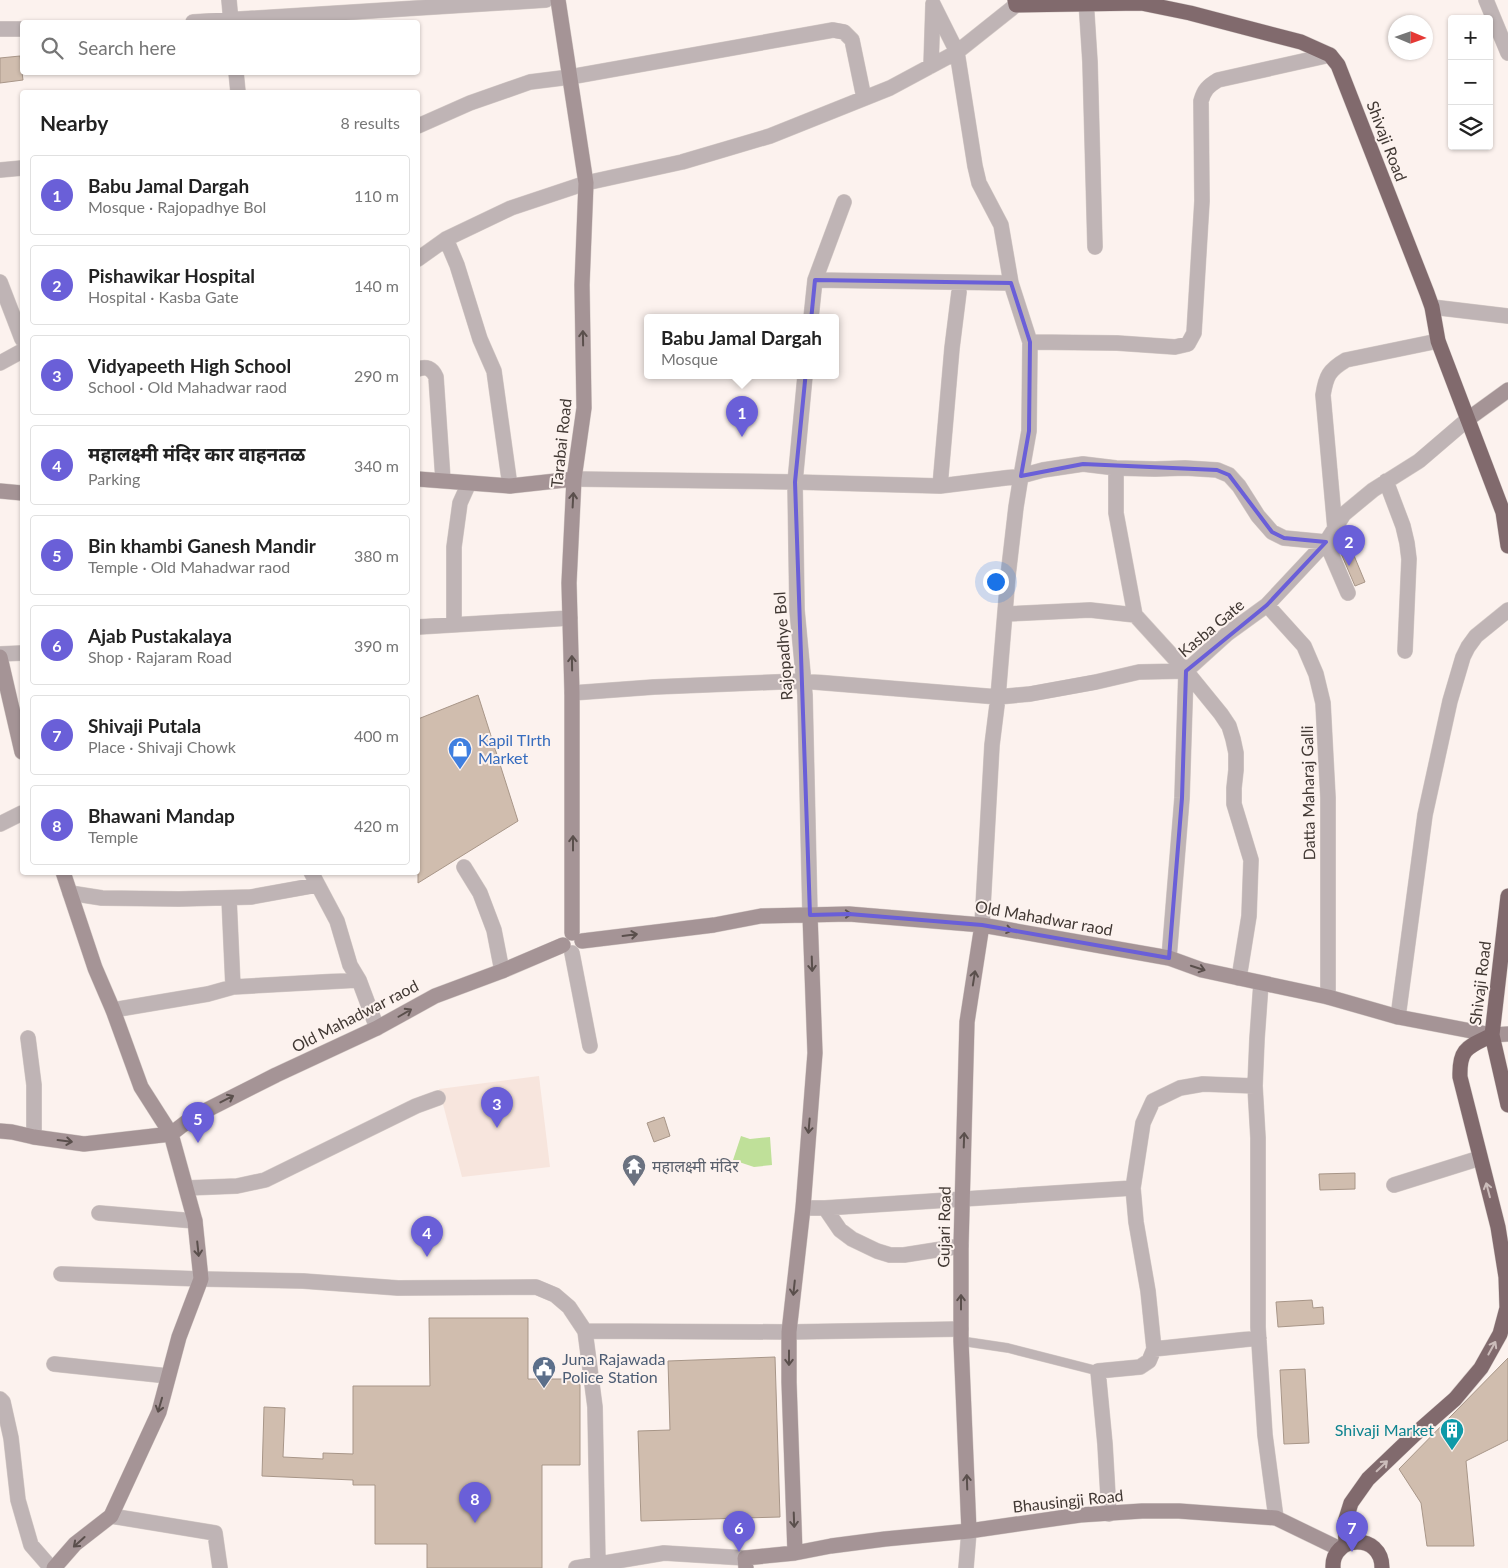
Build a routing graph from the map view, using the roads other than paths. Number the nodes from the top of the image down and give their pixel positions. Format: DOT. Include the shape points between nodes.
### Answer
graph roads {
  1 [pos="229,0"];
  2 [pos="546,0"];
  3 [pos="558,0"];
  4 [pos="1486,0"];
  5 [pos="933,2"];
  6 [pos="1015,2"];
  7 [pos="1086,2"];
  8 [pos="1175,5"];
  9 [pos="231,20"];
  10 [pos="260,20"];
  11 [pos="20,28"];
  12 [pos="0,29"];
  13 [pos="957,52"];
  14 [pos="1508,53"];
  15 [pos="1330,55"];
  16 [pos="930,66"];
  17 [pos="236,75"];
  18 [pos="570,77"];
  19 [pos="238,90"];
  20 [pos="864,98"];
  21 [pos="420,125"];
  22 [pos="20,168"];
  23 [pos="0,170"];
  24 [pos="586,183"];
  25 [pos="844,202"];
  26 [pos="446,240"];
  27 [pos="1095,246"];
  28 [pos="420,258"];
  29 [pos="815,280"];
  30 [pos="0,282"];
  31 [pos="1011,283"];
  32 [pos="959,292"];
  33 [pos="1432,307"];
  34 [pos="811,314"];
  35 [pos="1508,316"];
  36 [pos="20,334"];
  37 [pos="1438,341"];
  38 [pos="1030,342"];
  39 [pos="20,352"];
  40 [pos="0,363"];
  41 [pos="420,368"];
  42 [pos="805,379"];
  43 [pos="1508,390"];
  44 [pos="1468,419"];
  45 [pos="1116,468"];
  46 [pos="1021,476"];
  47 [pos="574,478"];
  48 [pos="420,479"];
  49 [pos="443,480"];
  50 [pos="1386,481"];
  51 [pos="795,482"];
  52 [pos="469,483"];
  53 [pos="510,486"];
  54 [pos="940,486"];
  55 [pos="0,492"];
  56 [pos="20,493"];
  57 [pos="1335,529"];
  58 [pos="1326,542"];
  59 [pos="1508,546"];
  60 [pos="1348,593"];
  61 [pos="1267,605"];
  62 [pos="1508,610"];
  63 [pos="1005,614"];
  64 [pos="1135,615"];
  65 [pos="570,618"];
  66 [pos="454,624"];
  67 [pos="420,627"];
  68 [pos="1404,651"];
  69 [pos="20,653"];
  70 [pos="0,656"];
  71 [pos="1186,670"];
  72 [pos="802,682"];
  73 [pos="572,693"];
  74 [pos="998,697"];
  75 [pos="20,743"];
  76 [pos="20,813"];
  77 [pos="0,824"];
  78 [pos="464,866"];
  79 [pos="65,875"];
  80 [pos="314,879"];
  81 [pos="70,893"];
  82 [pos="1508,896"];
  83 [pos="229,898"];
  84 [pos="810,915"];
  85 [pos="982,924"];
  86 [pos="572,943"];
  87 [pos="1168,958"];
  88 [pos="502,970"];
  89 [pos="1239,978"];
  90 [pos="358,980"];
  91 [pos="1261,983"];
  92 [pos="233,987"];
  93 [pos="1328,997"];
  94 [pos="113,1010"];
  95 [pos="1398,1017"];
  96 [pos="377,1028"];
  97 [pos="1508,1034"];
  98 [pos="1492,1035"];
  99 [pos="28,1038"];
  100 [pos="590,1046"];
  101 [pos="1255,1086"];
  102 [pos="438,1098"];
  103 [pos="1508,1105"];
  104 [pos="0,1131"];
  105 [pos="171,1134"];
  106 [pos="34,1138"];
  107 [pos="1480,1158"];
  108 [pos="1394,1185"];
  109 [pos="187,1188"];
  110 [pos="1133,1188"];
  111 [pos="962,1200"];
  112 [pos="802,1208"];
  113 [pos="825,1208"];
  114 [pos="99,1214"];
  115 [pos="195,1221"];
  116 [pos="961,1246"];
  117 [pos="61,1274"];
  118 [pos="201,1279"];
  119 [pos="585,1331"];
  120 [pos="788,1332"];
  121 [pos="961,1335"];
  122 [pos="1259,1338"];
  123 [pos="1154,1349"];
  124 [pos="54,1364"];
  125 [pos="1098,1372"];
  126 [pos="168,1376"];
  127 [pos="0,1398"];
  128 [pos="1109,1514"];
  129 [pos="111,1516"];
  130 [pos="1276,1518"];
  131 [pos="969,1530"];
  132 [pos="1343,1547"];
  133 [pos="795,1553"];
  134 [pos="746,1563"];
  135 [pos="598,1564"];
  136 [pos="53,1568"];
  137 [pos="220,1568"];
  138 [pos="576,1568"];
  139 [pos="966,1568"];
  140 [pos="1333,1568"];
  141 [pos="1382,1568"];
  1 -- 9 [label="street"];
  2 -- 10 [label="street"];
  3 -- 18 [label="street, Tarabai Road"];
  4 -- 14 [label="street"];
  5 -- 13 [label="street"];
  5 -- 16 [label="street"];
  6 -- 7 [label="highway"];
  6 -- 13 [label="street"];
  7 -- 8 [label="highway"];
  7 -- 27 [label="street"];
  8 -- 15 [label="highway" via="1301,42"];
  11 -- 12 [label="street"];
  13 -- 16 [label="street"];
  13 -- 31 [label="street" via="975,166 979,183 1001,225"];
  15 -- 33 [label="highway, Shivaji Road" via="1338,65"];
  15 -- 38 [label="street" via="1218,80 1206,88 1201,101 1202,201 1189,323 1192,340 1188,344 1182,347"];
  16 -- 20 [label="street"];
  17 -- 19 [label="street"];
  18 -- 20 [label="street" via="834,30 844,32 852,40"];
  18 -- 21 [label="street" via="530,82"];
  18 -- 24 [label="street, Tarabai Road"];
  20 -- 24 [label="street" via="770,136 682,162"];
  22 -- 23 [label="street"];
  24 -- 26 [label="street" via="511,208"];
  47 -- 24 [label="street, Tarabai Road, one-way" via="584,408 582,285"];
  25 -- 29 [label="street"];
  26 -- 28 [label="street"];
  26 -- 53 [label="street" via="458,265 480,339 494,371"];
  29 -- 31 [label="street"];
  29 -- 34 [label="street"];
  30 -- 36 [label="street"];
  31 -- 38 [label="street"];
  32 -- 54 [label="street"];
  33 -- 35 [label="street"];
  33 -- 37 [label="highway, Shivaji Road"];
  37 -- 44 [label="highway, Shivaji Road"];
  37 -- 57 [label="street" via="1346,360 1328,375 1323,395"];
  38 -- 46 [label="street" via="1029,431"];
  39 -- 40 [label="street"];
  41 -- 49 [label="street" via="431,369 436,377"];
  42 -- 51 [label="street, Rajopadhye Bol"];
  43 -- 44 [label="street"];
  44 -- 50 [label="street, Kasba Gate" via="1419,460"];
  44 -- 59 [label="highway, Shivaji Road" via="1503,512"];
  45 -- 46 [label="street" via="1083,464"];
  45 -- 58 [label="street" via="1217,470 1239,486 1272,532 1284,538"];
  45 -- 64 [label="street" via="1116,513"];
  46 -- 54 [label="street"];
  46 -- 63 [label="street"];
  47 -- 51 [label="street"];
  47 -- 53 [label="street"];
  65 -- 47 [label="street, Tarabai Road, one-way"];
  48 -- 49 [label="street"];
  49 -- 52 [label="street"];
  50 -- 57 [label="street, Kasba Gate" via="1344,514"];
  50 -- 68 [label="street" via="1403,526 1409,559"];
  51 -- 54 [label="street"];
  51 -- 72 [label="street, Rajopadhye Bol"];
  52 -- 53 [label="street"];
  52 -- 66 [label="street" via="460,503 454,547"];
  55 -- 56 [label="street"];
  57 -- 58 [label="street, Kasba Gate"];
  58 -- 60 [label="street"];
  58 -- 61 [label="street, Kasba Gate"];
  61 -- 71 [label="street, Kasba Gate"];
  61 -- 93 [label="street, Datta Maharaj Galli" via="1304,646 1316,674 1323,703 1328,798"];
  62 -- 95 [label="street" via="1468,646 1450,701 1425,816"];
  63 -- 64 [label="street" via="1090,610"];
  63 -- 74 [label="street"];
  64 -- 71 [label="street"];
  65 -- 66 [label="street"];
  73 -- 65 [label="street, Tarabai Road, one-way"];
  66 -- 67 [label="street"];
  69 -- 70 [label="street"];
  70 -- 75 [label="street"];
  71 -- 74 [label="street" via="1139,672 1030,694"];
  71 -- 87 [label="street, Kasba Gate" via="1182,798"];
  71 -- 89 [label="street" via="1229,726 1236,753 1234,804 1251,860 1249,916"];
  72 -- 73 [label="street"];
  72 -- 74 [label="street"];
  72 -- 84 [label="street, Rajopadhye Bol" via="805,695"];
  86 -- 73 [label="street, Tarabai Road, one-way"];
  74 -- 85 [label="street" via="992,745"];
  76 -- 77 [label="street"];
  78 -- 88 [label="street" via="480,893 494,930"];
  79 -- 81 [label="street"];
  80 -- 83 [label="street" via="251,897"];
  80 -- 90 [label="street" via="337,921 350,965"];
  81 -- 83 [label="street" via="102,898"];
  81 -- 94 [label="street"];
  82 -- 98 [label="highway, Shivaji Road"];
  83 -- 92 [label="street"];
  84 -- 85 [label="street, Old Mahadwar raod, one-way" via="849,914"];
  86 -- 84 [label="street, Old Mahadwar raod, one-way" via="761,916"];
  84 -- 112 [label="street, one-way" via="815,1053"];
  85 -- 87 [label="street, Old Mahadwar raod, one-way"];
  111 -- 85 [label="street, Gujari Road, one-way" via="967,1022"];
  86 -- 88 [label="street, Old Mahadwar raod"];
  86 -- 100 [label="street"];
  87 -- 89 [label="street, Old Mahadwar raod, one-way"];
  96 -- 88 [label="street, Old Mahadwar raod, one-way" via="435,996"];
  89 -- 91 [label="street, Old Mahadwar raod"];
  90 -- 92 [label="street"];
  90 -- 96 [label="street"];
  91 -- 93 [label="street, Old Mahadwar raod"];
  91 -- 101 [label="street"];
  92 -- 94 [label="street"];
  93 -- 95 [label="street, Old Mahadwar raod"];
  94 -- 105 [label="street" via="141,1087"];
  95 -- 98 [label="street, Old Mahadwar raod"];
  105 -- 96 [label="street, Old Mahadwar raod, one-way" via="192,1117"];
  97 -- 98 [label="street, Old Mahadwar raod"];
  98 -- 103 [label="highway"];
  98 -- 107 [label="highway, Shivaji Road" via="1468,1047 1462,1053 1460,1065 1460,1077"];
  99 -- 106 [label="street" via="34,1085"];
  101 -- 110 [label="street" via="1203,1084 1180,1088 1153,1101 1143,1124"];
  101 -- 122 [label="street"];
  102 -- 109 [label="street" via="265,1180 237,1186"];
  104 -- 106 [label="street"];
  106 -- 105 [label="street, one-way" via="84,1144"];
  105 -- 109 [label="street"];
  107 -- 108 [label="street"];
  132 -- 107 [label="highway, Shivaji Road, one-way" via="1345,1522 1351,1503 1368,1479 1455,1399 1481,1368 1500,1334 1507,1308 1506,1277 1498,1227"];
  109 -- 115 [label="street"];
  110 -- 111 [label="street"];
  110 -- 123 [label="street"];
  111 -- 113 [label="street"];
  111 -- 116 [label="street, Gujari Road"];
  112 -- 113 [label="street"];
  112 -- 120 [label="street, one-way"];
  113 -- 116 [label="street" via="840,1230 852,1240 890,1255 904,1256"];
  114 -- 115 [label="street"];
  115 -- 118 [label="street, one-way"];
  121 -- 116 [label="street, Gujari Road, one-way"];
  117 -- 118 [label="street"];
  118 -- 119 [label="street" via="303,1281 398,1288 536,1287 555,1295 569,1307"];
  118 -- 126 [label="street"];
  119 -- 120 [label="street"];
  119 -- 135 [label="street" via="595,1407"];
  120 -- 121 [label="street"];
  120 -- 133 [label="street, one-way"];
  121 -- 125 [label="lane"];
  131 -- 121 [label="street, Gujari Road, one-way"];
  122 -- 123 [label="street"];
  122 -- 130 [label="street" via="1265,1435"];
  123 -- 125 [label="street" via="1148,1361 1140,1367"];
  124 -- 126 [label="street"];
  125 -- 128 [label="street"];
  126 -- 129 [label="street, one-way" via="159,1412"];
  127 -- 136 [label="street" via="11,1438 18,1500 30,1545"];
  128 -- 130 [label="street, Bhausingji Road" via="1179,1511"];
  128 -- 131 [label="street, Bhausingji Road"];
  129 -- 136 [label="street, one-way" via="75,1544"];
  129 -- 137 [label="street" via="215,1533"];
  130 -- 132 [label="street, Bhausingji Road"];
  131 -- 133 [label="street, Bhausingji Road"];
  131 -- 139 [label="street"];
  132 -- 140 [label="highway" via="1335,1556"];
  132 -- 141 [label="highway" via="1354,1542 1370,1545 1380,1557"];
  133 -- 134 [label="street, Bhausingji Road"];
  134 -- 135 [label="street" via="664,1553"];
  135 -- 138 [label="street"];
}
